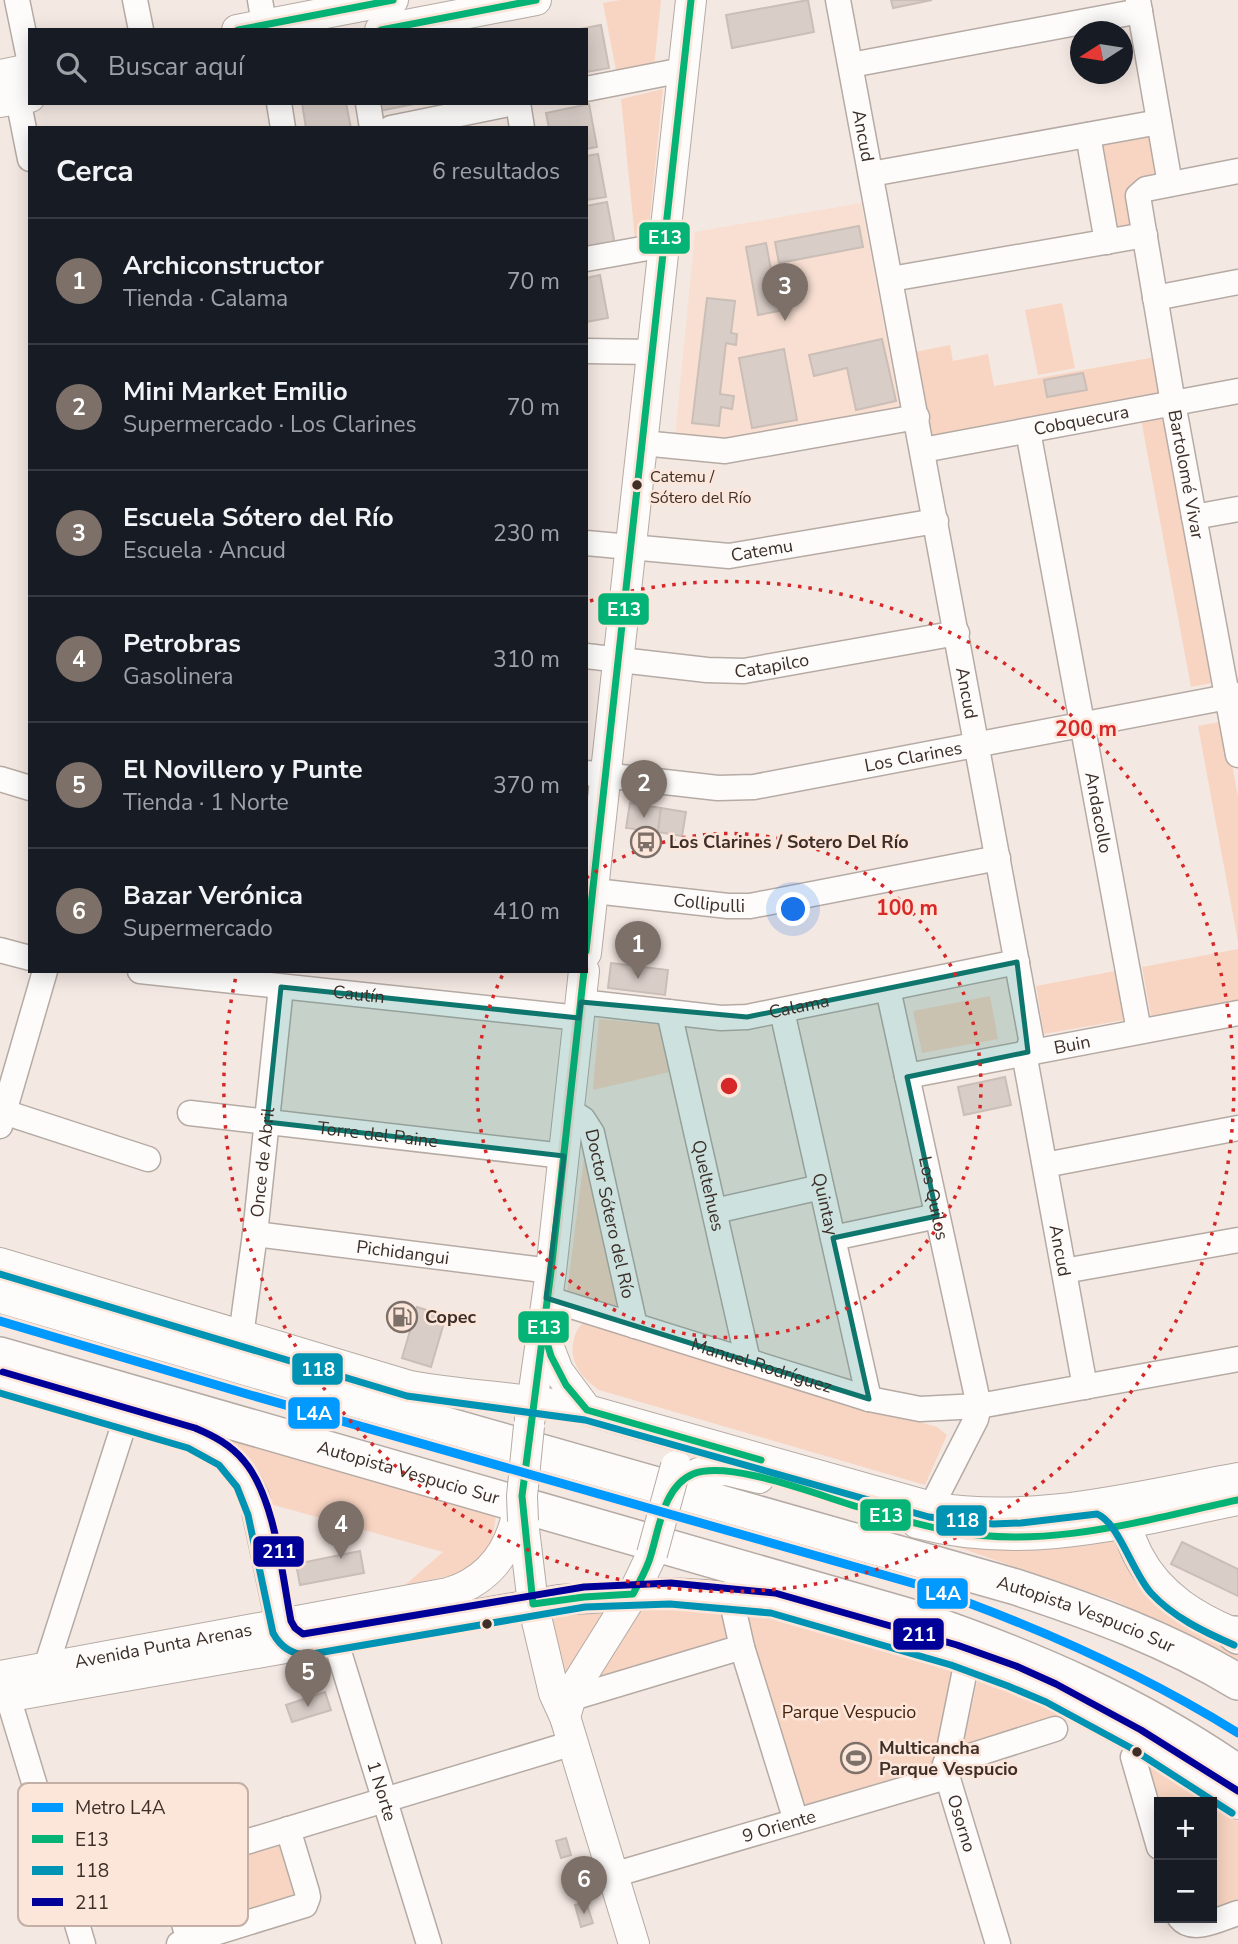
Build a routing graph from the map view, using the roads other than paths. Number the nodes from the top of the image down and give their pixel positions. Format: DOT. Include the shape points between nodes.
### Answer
graph roads {
  1 [pos="18,0"];
  2 [pos="135,0"];
  3 [pos="393,0"];
  4 [pos="536,0"];
  5 [pos="691,0"];
  6 [pos="838,0"];
  7 [pos="1139,6"];
  8 [pos="481,20"];
  9 [pos="257,21"];
  10 [pos="141,28"];
  11 [pos="400,28"];
  12 [pos="28,52"];
  13 [pos="851,65"];
  14 [pos="28,69"];
  15 [pos="683,70"];
  16 [pos="0,75"];
  17 [pos="588,89"];
  18 [pos="16,99"];
  19 [pos="279,105"];
  20 [pos="368,105"];
  21 [pos="504,105"];
  22 [pos="510,105"];
  23 [pos="1159,122"];
  24 [pos="283,126"];
  25 [pos="372,126"];
  26 [pos="401,126"];
  27 [pos="521,126"];
  28 [pos="1088,135"];
  29 [pos="28,150"];
  30 [pos="1238,171"];
  31 [pos="871,174"];
  32 [pos="1170,184"];
  33 [pos="1144,235"];
  34 [pos="1107,242"];
  35 [pos="664,245"];
  36 [pos="588,259"];
  37 [pos="891,279"];
  38 [pos="1238,282"];
  39 [pos="1155,298"];
  40 [pos="588,351"];
  41 [pos="652,352"];
  42 [pos="1238,391"];
  43 [pos="1173,403"];
  44 [pos="917,417"];
  45 [pos="1028,431"];
  46 [pos="642,443"];
  47 [pos="923,450"];
  48 [pos="1238,509"];
  49 [pos="1194,517"];
  50 [pos="936,521"];
  51 [pos="588,543"];
  52 [pos="631,548"];
  53 [pos="957,633"];
  54 [pos="588,656"];
  55 [pos="619,660"];
  56 [pos="1233,696"];
  57 [pos="1083,724"];
  58 [pos="978,744"];
  59 [pos="1238,755"];
  60 [pos="596,774"];
  61 [pos="0,779"];
  62 [pos="28,788"];
  63 [pos="998,858"];
  64 [pos="590,890"];
  65 [pos="588,922"];
  66 [pos="0,950"];
  67 [pos="28,957"];
  68 [pos="1017,962"];
  69 [pos="44,973"];
  70 [pos="584,973"];
  71 [pos="187,974"];
  72 [pos="293,982"];
  73 [pos="888,989"];
  74 [pos="580,1010"];
  75 [pos="782,1011"];
  76 [pos="669,1012"];
  77 [pos="1238,1013"];
  78 [pos="1139,1031"];
  79 [pos="1028,1052"];
  80 [pos="907,1076"];
  81 [pos="569,1110"];
  82 [pos="190,1113"];
  83 [pos="2,1119"];
  84 [pos="267,1122"];
  85 [pos="1238,1128"];
  86 [pos="564,1156"];
  87 [pos="148,1159"];
  88 [pos="1045,1165"];
  89 [pos="821,1187"];
  90 [pos="715,1211"];
  91 [pos="937,1216"];
  92 [pos="255,1234"];
  93 [pos="833,1238"];
  94 [pos="1238,1240"];
  95 [pos="0,1263"];
  96 [pos="1064,1271"];
  97 [pos="0,1295"];
  98 [pos="547,1299"];
  99 [pos="635,1326"];
  100 [pos="241,1336"];
  101 [pos="0,1355"];
  102 [pos="1238,1359"];
  103 [pos="748,1361"];
  104 [pos="0,1382"];
  105 [pos="1085,1387"];
  106 [pos="869,1399"];
  107 [pos="979,1406"];
  108 [pos="587,1410"];
  109 [pos="531,1413"];
  110 [pos="126,1418"];
  111 [pos="665,1432"];
  112 [pos="682,1478"];
  113 [pos="1238,1478"];
  114 [pos="1238,1500"];
  115 [pos="1098,1503"];
  116 [pos="931,1507"];
  117 [pos="520,1512"];
  118 [pos="1124,1523"];
  119 [pos="633,1594"];
  120 [pos="731,1598"];
  121 [pos="533,1604"];
  122 [pos="281,1624"];
  123 [pos="1237,1635"];
  124 [pos="335,1639"];
  125 [pos="304,1645"];
  126 [pos="742,1647"];
  127 [pos="967,1660"];
  128 [pos="46,1667"];
  129 [pos="1238,1682"];
  130 [pos="3,1690"];
  131 [pos="569,1720"];
  132 [pos="1055,1729"];
  133 [pos="1133,1757"];
  134 [pos="945,1770"];
  135 [pos="1238,1773"];
  136 [pos="32,1783"];
  137 [pos="385,1800"];
  138 [pos="1238,1804"];
  139 [pos="796,1821"];
  140 [pos="288,1829"];
  141 [pos="1154,1830"];
  142 [pos="248,1841"];
  143 [pos="613,1875"];
  144 [pos="1238,1913"];
  145 [pos="1217,1919"];
  146 [pos="248,1922"];
  147 [pos="1185,1923"];
  148 [pos="1205,1923"];
  149 [pos="77,1926"];
  150 [pos="236,1926"];
  151 [pos="184,1942"];
  152 [pos="83,1944"];
  153 [pos="429,1944"];
  154 [pos="634,1944"];
  155 [pos="998,1944"];
  1 -- 12 [label="street"];
  2 -- 10 [label="street"];
  3 -- 9 [label="main road"];
  4 -- 8 [label="main road"];
  5 -- 15 [label="main road"];
  6 -- 13 [label="street, Ancud"];
  7 -- 13 [label="street"];
  7 -- 23 [label="street"];
  8 -- 11 [label="main road"];
  13 -- 31 [label="street, Ancud"];
  14 -- 16 [label="main road"];
  15 -- 17 [label="street"];
  15 -- 35 [label="main road"];
  18 -- 29 [label="street"];
  19 -- 24 [label="street"];
  20 -- 25 [label="street"];
  21 -- 26 [label="street"];
  22 -- 27 [label="street"];
  23 -- 28 [label="street"];
  23 -- 32 [label="street"];
  28 -- 31 [label="street"];
  28 -- 34 [label="street"];
  30 -- 32 [label="street"];
  31 -- 37 [label="street, Ancud"];
  32 -- 33 [label="street, Bartolomé Vivar" via="1139,192"];
  33 -- 34 [label="street"];
  33 -- 39 [label="street, Bartolomé Vivar"];
  34 -- 37 [label="street"];
  35 -- 36 [label="street"];
  35 -- 41 [label="main road"];
  37 -- 44 [label="street, Ancud"];
  38 -- 39 [label="street"];
  39 -- 43 [label="street, Bartolomé Vivar"];
  40 -- 41 [label="street"];
  41 -- 46 [label="main road"];
  42 -- 43 [label="street, Cobquecura"];
  43 -- 45 [label="street, Cobquecura"];
  43 -- 49 [label="street, Bartolomé Vivar"];
  44 -- 46 [label="street" via="725,451"];
  44 -- 47 [label="street, Ancud"];
  45 -- 47 [label="street, Cobquecura"];
  45 -- 57 [label="street, Andacollo"];
  46 -- 52 [label="main road"];
  47 -- 50 [label="street, Ancud"];
  48 -- 49 [label="street"];
  49 -- 56 [label="street, Bartolomé Vivar"];
  50 -- 52 [label="street, Catemu" via="744,555 703,556"];
  50 -- 53 [label="street, Ancud"];
  51 -- 52 [label="street, Catemu"];
  52 -- 55 [label="main road"];
  53 -- 55 [label="street, Catapilco" via="744,671"];
  53 -- 58 [label="street, Ancud"];
  54 -- 55 [label="street, Catapilco"];
  55 -- 60 [label="main road"];
  56 -- 57 [label="street, Los Clarines"];
  56 -- 59 [label="street, Bartolomé Vivar"];
  57 -- 58 [label="street, Los Clarines"];
  57 -- 78 [label="street, Andacollo"];
  58 -- 60 [label="street, Los Clarines" via="743,788"];
  58 -- 63 [label="street, Ancud"];
  60 -- 64 [label="main road"];
  61 -- 62 [label="street"];
  63 -- 64 [label="street, Collipulli" via="750,906"];
  63 -- 68 [label="street, Ancud"];
  64 -- 65 [label="main road"];
  66 -- 67 [label="street"];
  68 -- 73 [label="street, Calama"];
  68 -- 79 [label="street, Ancud" via="1031,1039"];
  69 -- 83 [label="street"];
  70 -- 74 [label="main road, Doctor Sótero del Río"];
  71 -- 72 [label="street, Cautín"];
  72 -- 74 [label="street, Cautín"];
  72 -- 84 [label="street, Once de Abril"];
  73 -- 75 [label="street, Calama"];
  73 -- 80 [label="street, Los Quilos"];
  74 -- 76 [label="street, Calama"];
  74 -- 81 [label="main road, Doctor Sótero del Río"];
  75 -- 76 [label="street, Calama" via="735,1018"];
  75 -- 89 [label="street, Quintay"];
  76 -- 90 [label="street, Queltehues"];
  77 -- 78 [label="street, Buin"];
  78 -- 79 [label="street, Buin"];
  79 -- 80 [label="street, Buin"];
  79 -- 88 [label="street, Ancud" via="1026,1065"];
  80 -- 91 [label="street, Los Quilos"];
  81 -- 86 [label="main road, Doctor Sótero del Río"];
  81 -- 99 [label="street, Doctor Sótero del Río" via="583,1119 592,1133"];
  82 -- 84 [label="street, Torre del Paine"];
  83 -- 87 [label="street"];
  84 -- 86 [label="street, Torre del Paine"];
  84 -- 92 [label="street, Once de Abril"];
  85 -- 88 [label="street"];
  86 -- 98 [label="main road, Doctor Sótero del Río"];
  88 -- 96 [label="street, Ancud"];
  89 -- 90 [label="street"];
  89 -- 93 [label="street, Quintay"];
  90 -- 103 [label="street, Queltehues"];
  91 -- 93 [label="street"];
  91 -- 107 [label="street, Los Quilos"];
  92 -- 98 [label="street, Pichidangui"];
  92 -- 100 [label="street, Once de Abril"];
  93 -- 106 [label="street, Quintay"];
  94 -- 96 [label="street"];
  95 -- 100 [label="main road"];
  96 -- 105 [label="street, Ancud"];
  97 -- 129 [label="highway, Autopista Vespucio Sur" via="1005,1583 1109,1620"];
  98 -- 99 [label="street, Manuel Rodríguez"];
  98 -- 108 [label="main road" via="558,1371"];
  98 -- 109 [label="main road, Doctor Sótero del Río"];
  99 -- 103 [label="street, Manuel Rodríguez"];
  100 -- 109 [label="main road" via="410,1386"];
  101 -- 135 [label="highway, Autopista Vespucio Sur" via="918,1619 1072,1677 1153,1719"];
  102 -- 105 [label="street, Manuel Rodríguez"];
  103 -- 106 [label="street, Manuel Rodríguez"];
  104 -- 110 [label="main road"];
  105 -- 107 [label="street, Manuel Rodríguez"];
  106 -- 107 [label="street, Manuel Rodríguez" via="920,1409"];
  107 -- 116 [label="street"];
  108 -- 109 [label="main road"];
  108 -- 111 [label="main road"];
  109 -- 117 [label="main road, Doctor Sótero del Río, bridge"];
  110 -- 122 [label="main road" via="202,1441 241,1472 259,1510"];
  110 -- 128 [label="street"];
  111 -- 112 [label="main road"];
  111 -- 116 [label="main road"];
  112 -- 118 [label="main road" via="734,1471 901,1519 989,1536 1042,1536"];
  112 -- 119 [label="main road, bridge"];
  113 -- 115 [label="main road"];
  114 -- 118 [label="main road"];
  115 -- 116 [label="main road" via="993,1514"];
  115 -- 118 [label="main road" via="1115,1511"];
  117 -- 121 [label="main road, Doctor Sótero del Río"];
  117 -- 122 [label="main road, Avenida Punta Arenas" via="499,1558 481,1577 457,1590"];
  118 -- 123 [label="main road" via="1142,1563 1166,1593"];
  119 -- 120 [label="main road, Avenida Punta Arenas"];
  119 -- 121 [label="main road, Avenida Punta Arenas"];
  119 -- 131 [label="main road"];
  120 -- 126 [label="street"];
  120 -- 127 [label="main road, Avenida Punta Arenas" via="813,1613"];
  121 -- 124 [label="main road, Avenida Punta Arenas"];
  121 -- 131 [label="main road, Doctor Sótero del Río" via="554,1693"];
  122 -- 125 [label="main road" via="289,1638"];
  122 -- 128 [label="main road, Avenida Punta Arenas"];
  124 -- 125 [label="main road, Avenida Punta Arenas"];
  124 -- 137 [label="street, 1 Norte"];
  125 -- 130 [label="main road, Avenida Punta Arenas"];
  126 -- 131 [label="street"];
  126 -- 139 [label="street"];
  127 -- 134 [label="street, Osorno"];
  127 -- 138 [label="main road, Avenida Punta Arenas" via="1051,1693 1168,1758"];
  128 -- 130 [label="main road, Avenida Punta Arenas"];
  130 -- 136 [label="street"];
  131 -- 137 [label="street"];
  131 -- 143 [label="main road, Doctor Sótero del Río"];
  132 -- 134 [label="street, 9 Oriente"];
  133 -- 141 [label="street"];
  134 -- 139 [label="street, 9 Oriente"];
  134 -- 155 [label="street, Osorno"];
  137 -- 140 [label="street"];
  137 -- 153 [label="street, 1 Norte"];
  139 -- 143 [label="street, 9 Oriente"];
  140 -- 142 [label="street"];
  140 -- 146 [label="street" via="308,1896 305,1905"];
  143 -- 154 [label="main road, Doctor Sótero del Río"];
  144 -- 145 [label="street"];
  147 -- 148 [label="street"];
  149 -- 152 [label="street"];
  150 -- 151 [label="street"];
}
